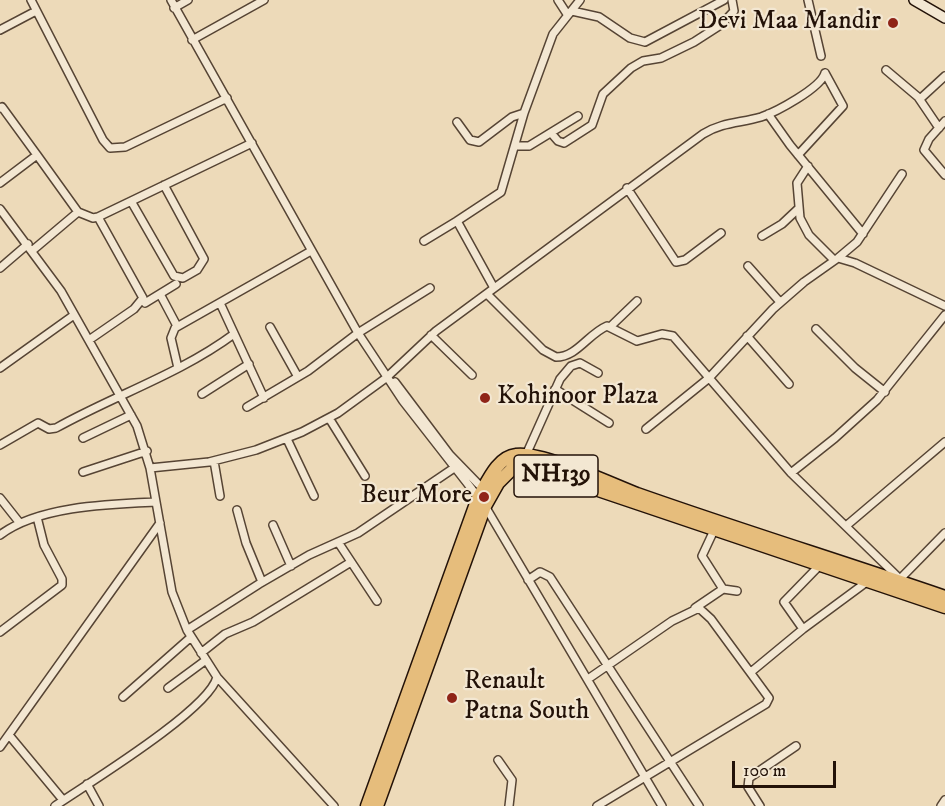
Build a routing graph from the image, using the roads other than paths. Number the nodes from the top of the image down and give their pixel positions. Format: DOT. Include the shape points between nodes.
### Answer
graph roads {
  1 [pos="31,0"];
  2 [pos="171,0"];
  3 [pos="188,0"];
  4 [pos="264,0"];
  5 [pos="558,0"];
  6 [pos="580,0"];
  7 [pos="724,0"];
  8 [pos="732,0"];
  9 [pos="808,0"];
  10 [pos="914,0"];
  11 [pos="174,8"];
  12 [pos="36,10"];
  13 [pos="570,12"];
  14 [pos="945,18"];
  15 [pos="0,30"];
  16 [pos="192,40"];
  17 [pos="821,56"];
  18 [pos="886,70"];
  19 [pos="945,76"];
  20 [pos="227,98"];
  21 [pos="920,99"];
  22 [pos="1,106"];
  23 [pos="524,113"];
  24 [pos="768,114"];
  25 [pos="578,116"];
  26 [pos="457,122"];
  27 [pos="945,122"];
  28 [pos="939,128"];
  29 [pos="550,134"];
  30 [pos="252,143"];
  31 [pos="515,146"];
  32 [pos="798,154"];
  33 [pos="36,155"];
  34 [pos="808,166"];
  35 [pos="902,174"];
  36 [pos="945,175"];
  37 [pos="0,183"];
  38 [pos="164,185"];
  39 [pos="627,188"];
  40 [pos="131,201"];
  41 [pos="0,208"];
  42 [pos="800,208"];
  43 [pos="78,212"];
  44 [pos="98,216"];
  45 [pos="457,221"];
  46 [pos="721,233"];
  47 [pos="862,234"];
  48 [pos="762,236"];
  49 [pos="424,241"];
  50 [pos="30,247"];
  51 [pos="311,251"];
  52 [pos="836,259"];
  53 [pos="748,266"];
  54 [pos="0,268"];
  55 [pos="176,284"];
  56 [pos="430,288"];
  57 [pos="494,288"];
  58 [pos="160,294"];
  59 [pos="487,294"];
  60 [pos="637,301"];
  61 [pos="780,302"];
  62 [pos="145,303"];
  63 [pos="220,303"];
  64 [pos="945,306"];
  65 [pos="74,315"];
  66 [pos="945,315"];
  67 [pos="177,326"];
  68 [pos="270,327"];
  69 [pos="610,327"];
  70 [pos="816,329"];
  71 [pos="359,332"];
  72 [pos="234,334"];
  73 [pos="431,335"];
  74 [pos="747,336"];
  75 [pos="89,340"];
  76 [pos="249,364"];
  77 [pos="0,368"];
  78 [pos="178,368"];
  79 [pos="598,373"];
  80 [pos="472,375"];
  81 [pos="387,376"];
  82 [pos="298,377"];
  83 [pos="709,378"];
  84 [pos="789,384"];
  85 [pos="555,389"];
  86 [pos="885,392"];
  87 [pos="202,394"];
  88 [pos="121,395"];
  89 [pos="264,398"];
  90 [pos="246,407"];
  91 [pos="131,415"];
  92 [pos="328,418"];
  93 [pos="609,423"];
  94 [pos="646,429"];
  95 [pos="83,438"];
  96 [pos="287,439"];
  97 [pos="945,442"];
  98 [pos="0,445"];
  99 [pos="147,452"];
  100 [pos="526,455"];
  101 [pos="213,461"];
  102 [pos="150,468"];
  103 [pos="454,468"];
  104 [pos="83,472"];
  105 [pos="791,472"];
  106 [pos="365,476"];
  107 [pos="220,496"];
  108 [pos="314,496"];
  109 [pos="484,497"];
  110 [pos="0,498"];
  111 [pos="156,502"];
  112 [pos="237,510"];
  113 [pos="38,517"];
  114 [pos="19,522"];
  115 [pos="160,523"];
  116 [pos="273,525"];
  117 [pos="716,525"];
  118 [pos="846,526"];
  119 [pos="945,533"];
  120 [pos="0,535"];
  121 [pos="338,542"];
  122 [pos="351,562"];
  123 [pos="820,565"];
  124 [pos="291,566"];
  125 [pos="528,580"];
  126 [pos="868,581"];
  127 [pos="262,582"];
  128 [pos="897,583"];
  129 [pos="723,589"];
  130 [pos="737,591"];
  131 [pos="945,597"];
  132 [pos="377,601"];
  133 [pos="945,607"];
  134 [pos="695,608"];
  135 [pos="803,629"];
  136 [pos="187,630"];
  137 [pos="0,632"];
  138 [pos="191,637"];
  139 [pos="431,640"];
  140 [pos="201,653"];
  141 [pos="206,660"];
  142 [pos="607,667"];
  143 [pos="751,672"];
  144 [pos="217,677"];
  145 [pos="588,679"];
  146 [pos="168,688"];
  147 [pos="123,697"];
  148 [pos="9,735"];
  149 [pos="796,746"];
  150 [pos="0,747"];
  151 [pos="498,760"];
  152 [pos="670,761"];
  153 [pos="645,777"];
  154 [pos="87,784"];
  155 [pos="63,800"];
  156 [pos="945,800"];
  157 [pos="55,806"];
  158 [pos="99,806"];
  159 [pos="334,806"];
  160 [pos="367,806"];
  161 [pos="377,806"];
  162 [pos="509,806"];
  163 [pos="597,806"];
  164 [pos="662,806"];
  165 [pos="699,806"];
  166 [pos="760,806"];
  167 [pos="941,806"];
  1 -- 12 [label="street"];
  2 -- 11 [label="street"];
  3 -- 11 [label="street"];
  4 -- 16 [label="street"];
  5 -- 13 [label="street"];
  6 -- 13 [label="street"];
  7 -- 13 [label="street" via="645,42 630,38 599,17"];
  8 -- 29 [label="street" via="734,11 715,30 661,58 640,63 616,81 601,99 596,119 589,128 564,143"];
  9 -- 17 [label="street"];
  10 -- 14 [label="street"];
  11 -- 16 [label="street"];
  12 -- 15 [label="street"];
  12 -- 20 [label="street" via="110,148 125,147"];
  13 -- 23 [label="street" via="553,34"];
  16 -- 20 [label="street"];
  18 -- 21 [label="street"];
  19 -- 21 [label="street"];
  20 -- 30 [label="street"];
  21 -- 28 [label="street"];
  22 -- 33 [label="street"];
  23 -- 26 [label="street" via="512,117 478,142 470,140"];
  23 -- 31 [label="street"];
  24 -- 32 [label="street"];
  24 -- 32 [label="street" via="816,85 825,73 843,105"];
  24 -- 39 [label="street" via="710,130"];
  25 -- 29 [label="street"];
  27 -- 28 [label="street"];
  28 -- 36 [label="street" via="924,150"];
  29 -- 31 [label="street" via="529,146"];
  30 -- 38 [label="street"];
  30 -- 51 [label="street"];
  31 -- 45 [label="street" via="501,192"];
  32 -- 34 [label="street"];
  33 -- 37 [label="street"];
  33 -- 43 [label="street"];
  34 -- 42 [label="street" via="797,183"];
  34 -- 47 [label="street"];
  35 -- 47 [label="street"];
  38 -- 40 [label="street"];
  38 -- 40 [label="street" via="204,259 201,266 183,278 174,276"];
  39 -- 46 [label="street" via="676,262 686,260"];
  39 -- 57 [label="street"];
  40 -- 44 [label="street"];
  41 -- 50 [label="street"];
  42 -- 48 [label="street"];
  42 -- 52 [label="street" via="805,229"];
  43 -- 44 [label="street"];
  43 -- 50 [label="street"];
  44 -- 75 [label="street" via="143,298 134,309"];
  45 -- 49 [label="street"];
  45 -- 57 [label="street"];
  47 -- 52 [label="street"];
  50 -- 54 [label="street"];
  50 -- 65 [label="street"];
  51 -- 63 [label="street"];
  51 -- 71 [label="street" via="336,287"];
  52 -- 61 [label="street"];
  52 -- 64 [label="street" via="855,263"];
  53 -- 61 [label="street"];
  55 -- 58 [label="street"];
  56 -- 71 [label="street"];
  57 -- 59 [label="street"];
  58 -- 62 [label="street"];
  58 -- 67 [label="street"];
  59 -- 69 [label="street" via="543,350 555,357 567,356 601,328"];
  59 -- 73 [label="street"];
  60 -- 69 [label="street"];
  61 -- 74 [label="street"];
  63 -- 67 [label="street"];
  63 -- 72 [label="street"];
  65 -- 75 [label="street"];
  65 -- 77 [label="street"];
  66 -- 86 [label="street"];
  67 -- 78 [label="street" via="171,338"];
  68 -- 82 [label="street"];
  69 -- 83 [label="street" via="637,341 662,334 673,336"];
  70 -- 86 [label="street"];
  71 -- 81 [label="street"];
  71 -- 82 [label="street"];
  72 -- 76 [label="street"];
  72 -- 78 [label="street" via="208,354"];
  73 -- 80 [label="street"];
  73 -- 81 [label="street"];
  74 -- 83 [label="street"];
  74 -- 84 [label="street"];
  75 -- 88 [label="street"];
  76 -- 87 [label="street"];
  76 -- 89 [label="street"];
  78 -- 88 [label="street"];
  79 -- 85 [label="street" via="576,363"];
  81 -- 92 [label="street"];
  81 -- 103 [label="street"];
  81 -- 109 [label="street"];
  82 -- 89 [label="street"];
  83 -- 94 [label="street"];
  83 -- 105 [label="street"];
  85 -- 93 [label="street"];
  85 -- 100 [label="street"];
  86 -- 105 [label="street" via="851,425"];
  88 -- 91 [label="street"];
  88 -- 98 [label="street" via="56,428 35,424"];
  89 -- 90 [label="street"];
  91 -- 95 [label="street"];
  91 -- 99 [label="street"];
  92 -- 96 [label="street"];
  92 -- 106 [label="street"];
  96 -- 101 [label="street"];
  96 -- 108 [label="street"];
  97 -- 118 [label="street"];
  99 -- 102 [label="street"];
  99 -- 104 [label="street"];
  100 -- 109 [label="highway, NH139" via="515,454 504,460"];
  100 -- 117 [label="highway, NH139"];
  101 -- 102 [label="street"];
  101 -- 107 [label="street"];
  102 -- 111 [label="street"];
  103 -- 109 [label="street"];
  103 -- 121 [label="street" via="358,533"];
  105 -- 118 [label="street"];
  109 -- 117 [label="highway, NH139" via="506,473 523,466"];
  109 -- 125 [label="street"];
  109 -- 139 [label="highway, NH139"];
  110 -- 114 [label="street"];
  111 -- 113 [label="street" via="103,505"];
  111 -- 115 [label="street"];
  112 -- 127 [label="street"];
  113 -- 114 [label="street"];
  113 -- 137 [label="street" via="44,545 62,585"];
  114 -- 120 [label="street"];
  115 -- 136 [label="street" via="172,592"];
  115 -- 148 [label="street"];
  116 -- 124 [label="street"];
  117 -- 123 [label="highway, NH139"];
  117 -- 128 [label="highway, NH139"];
  117 -- 129 [label="street" via="702,556"];
  118 -- 128 [label="street"];
  119 -- 128 [label="street"];
  121 -- 122 [label="street"];
  121 -- 124 [label="street"];
  122 -- 132 [label="street"];
  122 -- 140 [label="street" via="253,622 225,634"];
  123 -- 126 [label="highway, NH139"];
  123 -- 135 [label="street" via="784,602"];
  124 -- 127 [label="street"];
  125 -- 142 [label="street" via="540,572 547,573"];
  125 -- 145 [label="street"];
  126 -- 128 [label="highway, NH139"];
  126 -- 135 [label="street"];
  127 -- 136 [label="street"];
  128 -- 131 [label="highway, NH139"];
  128 -- 133 [label="highway, NH139"];
  129 -- 130 [label="street"];
  129 -- 134 [label="street"];
  134 -- 142 [label="street"];
  134 -- 143 [label="street" via="702,609 711,619"];
  135 -- 143 [label="street"];
  136 -- 138 [label="street"];
  138 -- 140 [label="street"];
  138 -- 147 [label="street"];
  139 -- 160 [label="highway, NH139"];
  139 -- 161 [label="highway, NH139"];
  140 -- 141 [label="street"];
  141 -- 144 [label="street"];
  141 -- 146 [label="street"];
  142 -- 145 [label="street"];
  142 -- 152 [label="street"];
  143 -- 152 [label="street" via="768,696 768,703"];
  144 -- 154 [label="street" via="189,711"];
  144 -- 159 [label="street"];
  145 -- 153 [label="street"];
  148 -- 150 [label="street"];
  148 -- 155 [label="street"];
  149 -- 166 [label="street" via="748,778 748,787"];
  151 -- 162 [label="street" via="512,780"];
  152 -- 153 [label="street"];
  152 -- 165 [label="street"];
  153 -- 163 [label="street"];
  153 -- 164 [label="street"];
  154 -- 155 [label="street"];
  154 -- 158 [label="street"];
  155 -- 157 [label="street"];
  156 -- 167 [label="street"];
}
